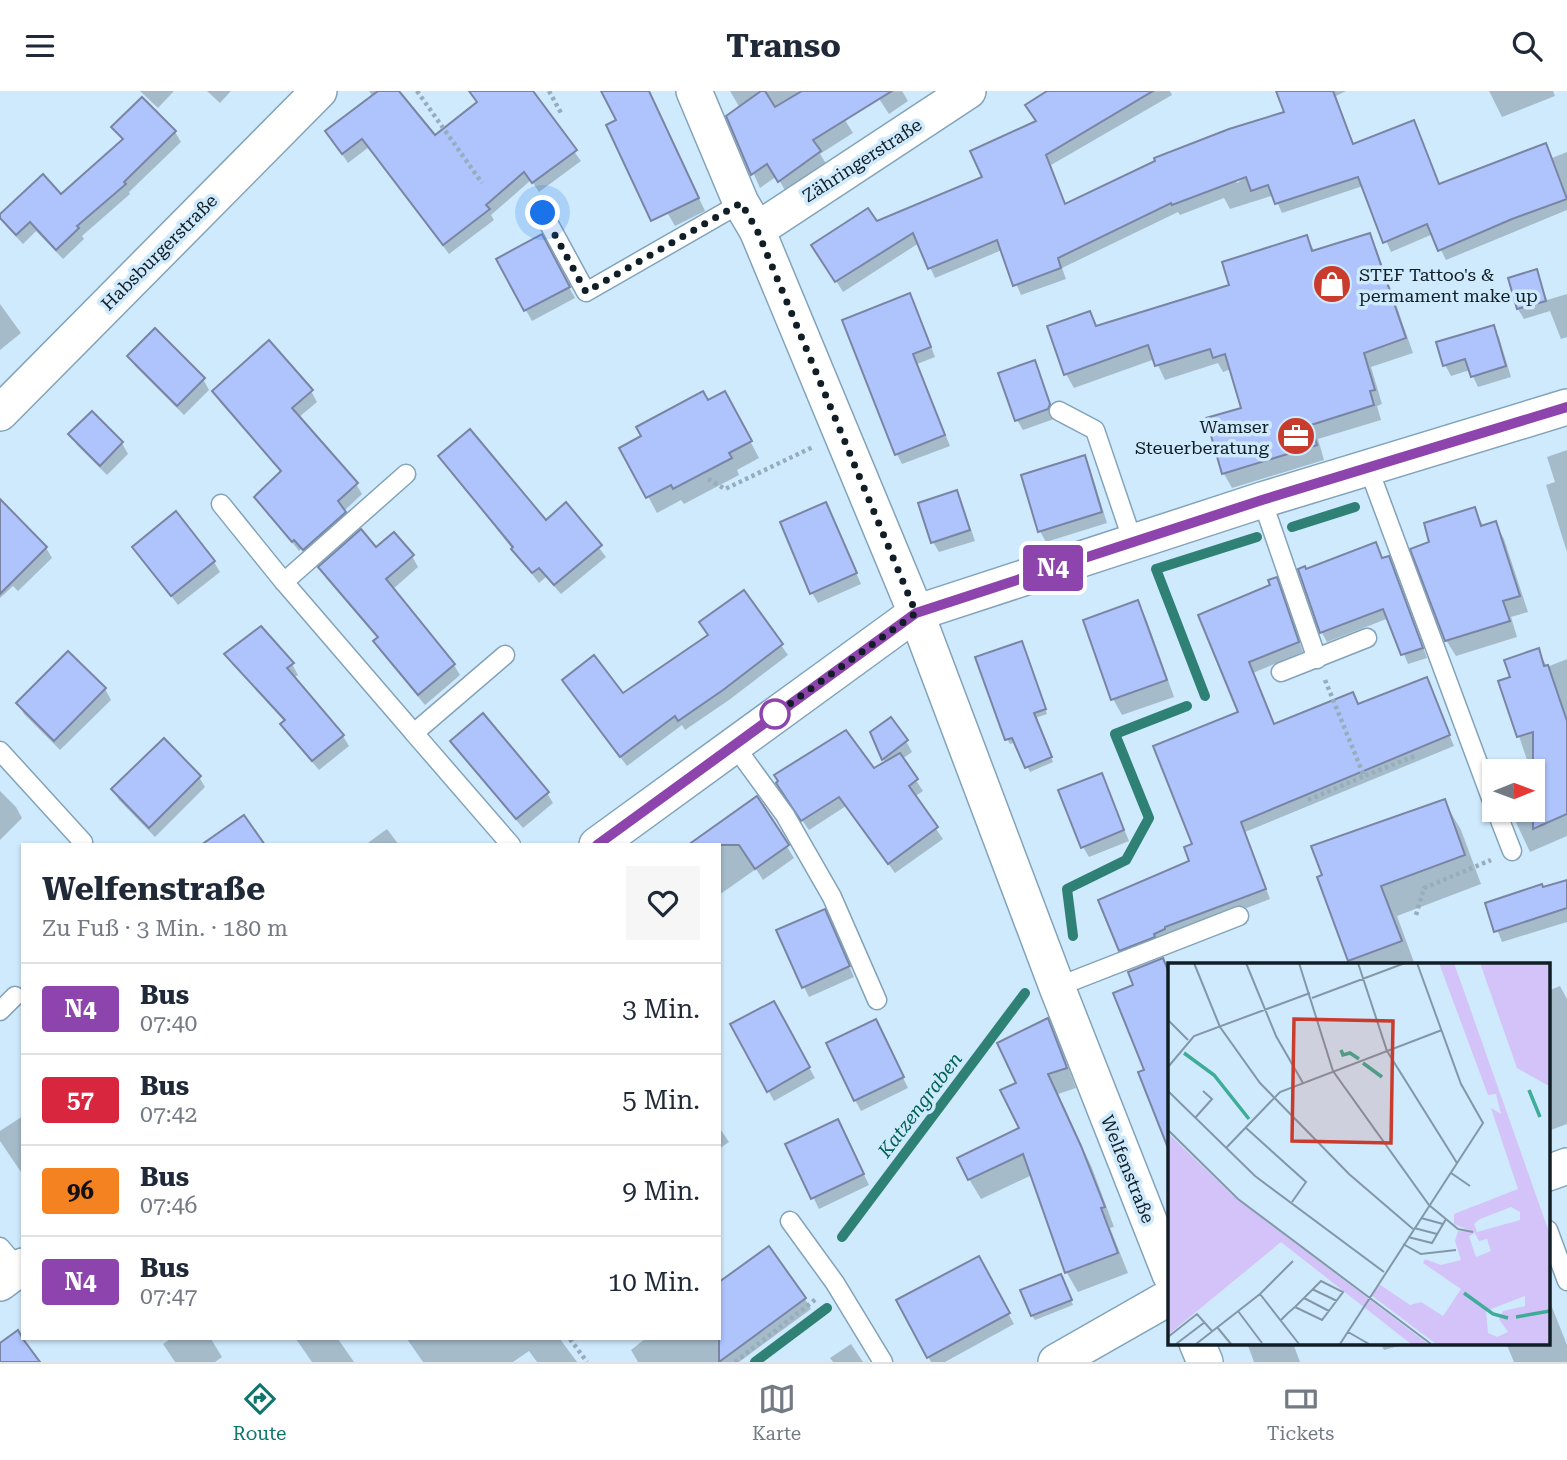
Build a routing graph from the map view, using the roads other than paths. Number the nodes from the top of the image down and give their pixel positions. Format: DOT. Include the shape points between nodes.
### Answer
graph roads {
  1 [pos="319,91"];
  2 [pos="694,91"];
  3 [pos="968,91"];
  4 [pos="543,213"];
  5 [pos="749,216"];
  6 [pos="1567,407"];
  7 [pos="1059,411"];
  8 [pos="0,413"];
  9 [pos="1368,467"];
  10 [pos="406,474"];
  11 [pos="1262,500"];
  12 [pos="221,503"];
  13 [pos="1132,542"];
  14 [pos="285,582"];
  15 [pos="916,613"];
  16 [pos="1367,638"];
  17 [pos="505,655"];
  18 [pos="1317,659"];
  19 [pos="1281,672"];
  20 [pos="414,733"];
  21 [pos="734,744"];
  22 [pos="0,751"];
  23 [pos="1482,773"];
  24 [pos="1501,823"];
  25 [pos="83,842"];
  26 [pos="509,843"];
  27 [pos="600,843"];
  28 [pos="1512,851"];
  29 [pos="1239,916"];
  30 [pos="1057,987"];
  31 [pos="15,996"];
  32 [pos="877,1000"];
  33 [pos="0,1011"];
  34 [pos="1567,1166"];
  35 [pos="1550,1172"];
  36 [pos="790,1221"];
  37 [pos="1550,1235"];
  38 [pos="1168,1269"];
  39 [pos="1567,1281"];
  40 [pos="1168,1298"];
  41 [pos="1198,1345"];
  42 [pos="883,1362"];
  43 [pos="1056,1362"];
  44 [pos="1205,1362"];
  1 -- 8 [label="street, Habsburgerstraße"];
  2 -- 5 [label="street, Welfenstraße"];
  3 -- 5 [label="street, Zähringerstraße"];
  4 -- 5 [label="lane" via="586,292"];
  5 -- 15 [label="street, Welfenstraße"];
  6 -- 9 [label="street"];
  7 -- 13 [label="lane" via="1095,430"];
  9 -- 11 [label="street"];
  9 -- 23 [label="lane"];
  10 -- 14 [label="lane"];
  11 -- 13 [label="street"];
  11 -- 18 [label="lane"];
  12 -- 14 [label="lane"];
  13 -- 15 [label="street"];
  14 -- 20 [label="lane"];
  15 -- 21 [label="street"];
  15 -- 30 [label="street, Welfenstraße"];
  16 -- 18 [label="lane"];
  17 -- 20 [label="lane"];
  18 -- 19 [label="lane"];
  20 -- 26 [label="lane"];
  21 -- 27 [label="street"];
  21 -- 32 [label="lane" via="785,815 832,897"];
  22 -- 25 [label="lane"];
  24 -- 28 [label="lane"];
  29 -- 30 [label="lane"];
  30 -- 38 [label="street, Welfenstraße"];
  31 -- 33 [label="lane"];
  34 -- 35 [label="street"];
  36 -- 42 [label="lane"];
  37 -- 39 [label="lane"];
  40 -- 43 [label="street"];
  41 -- 44 [label="street"];
}
